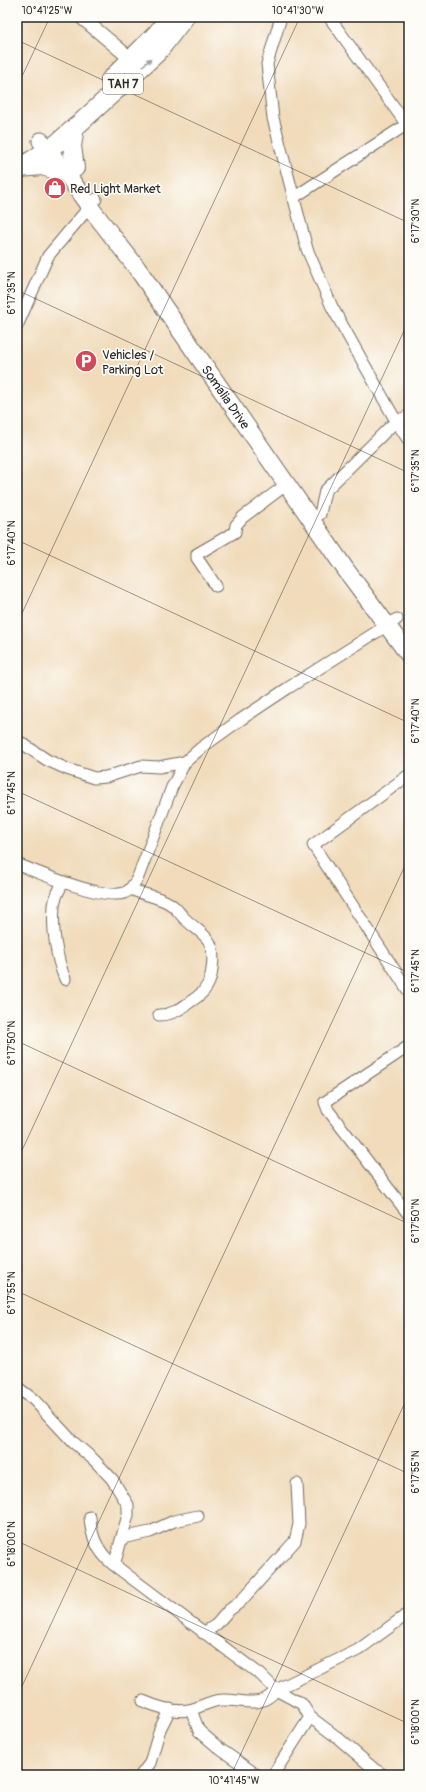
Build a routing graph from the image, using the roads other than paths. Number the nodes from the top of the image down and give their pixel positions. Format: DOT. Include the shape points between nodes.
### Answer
graph roads {
  1 [pos="80,17"];
  2 [pos="170,17"];
  3 [pos="185,17"];
  4 [pos="281,17"];
  5 [pos="329,17"];
  6 [pos="131,59"];
  7 [pos="408,124"];
  8 [pos="76,127"];
  9 [pos="49,142"];
  10 [pos="18,165"];
  11 [pos="71,171"];
  12 [pos="293,198"];
  13 [pos="92,203"];
  14 [pos="17,326"];
  15 [pos="409,416"];
  16 [pos="396,421"];
  17 [pos="409,441"];
  18 [pos="287,484"];
  19 [pos="320,514"];
  20 [pos="216,586"];
  21 [pos="392,622"];
  22 [pos="409,636"];
  23 [pos="409,655"];
  24 [pos="17,740"];
  25 [pos="185,762"];
  26 [pos="409,775"];
  27 [pos="17,864"];
  28 [pos="62,882"];
  29 [pos="130,889"];
  30 [pos="65,979"];
  31 [pos="409,992"];
  32 [pos="159,1015"];
  33 [pos="409,1046"];
  34 [pos="409,1215"];
  35 [pos="17,1387"];
  36 [pos="297,1484"];
  37 [pos="90,1516"];
  38 [pos="198,1516"];
  39 [pos="122,1538"];
  40 [pos="118,1568"];
  41 [pos="409,1613"];
  42 [pos="203,1633"];
  43 [pos="276,1690"];
  44 [pos="143,1700"];
  45 [pos="170,1709"];
  46 [pos="191,1710"];
  47 [pos="310,1717"];
  48 [pos="141,1775"];
  49 [pos="257,1775"];
  50 [pos="273,1775"];
  51 [pos="384,1775"];
  1 -- 6 [label="street"];
  2 -- 6 [label="highway, TAH 7"];
  8 -- 3 [label="highway, TAH 7, one-way" via="158,52"];
  4 -- 12 [label="street" via="267,64 273,118"];
  5 -- 7 [label="street"];
  6 -- 9 [label="highway, TAH 7"];
  7 -- 12 [label="street"];
  8 -- 9 [label="highway, TAH 7"];
  8 -- 11 [label="highway"];
  9 -- 10 [label="highway, TAH 7"];
  9 -- 11 [label="main road, Somalia Drive"];
  10 -- 11 [label="highway"];
  11 -- 13 [label="main road, Somalia Drive"];
  12 -- 16 [label="street" via="307,249 332,307"];
  13 -- 14 [label="street" via="48,256"];
  13 -- 18 [label="main road, Somalia Drive"];
  13 -- 19 [label="main road, Somalia Drive" via="216,364"];
  15 -- 16 [label="street"];
  16 -- 17 [label="street"];
  16 -- 19 [label="street" via="325,491"];
  18 -- 20 [label="street" via="243,517 236,525 235,532 198,554 197,558"];
  18 -- 21 [label="main road, Somalia Drive"];
  19 -- 21 [label="main road, Somalia Drive"];
  21 -- 22 [label="main road, Somalia Drive"];
  21 -- 23 [label="main road, Somalia Drive"];
  21 -- 25 [label="street" via="240,720"];
  24 -- 25 [label="street" via="47,760 94,778 142,766 158,767"];
  25 -- 29 [label="street" via="172,787 138,877"];
  26 -- 31 [label="street" via="313,845"];
  27 -- 28 [label="street"];
  28 -- 29 [label="street" via="106,893 124,893"];
  28 -- 30 [label="street" via="54,904 56,944"];
  29 -- 32 [label="street" via="177,907 184,917 205,935 214,953 208,986 201,995 180,1010"];
  33 -- 34 [label="street" via="325,1102 328,1110"];
  35 -- 39 [label="street" via="34,1400 112,1479 128,1505"];
  36 -- 42 [label="street" via="299,1524 295,1541 240,1602 216,1625"];
  37 -- 40 [label="street" via="95,1543 101,1554"];
  38 -- 39 [label="street" via="174,1521 150,1532"];
  39 -- 40 [label="street" via="115,1562"];
  40 -- 42 [label="street"];
  41 -- 43 [label="street" via="358,1650"];
  42 -- 43 [label="street" via="261,1675"];
  43 -- 46 [label="street" via="260,1702 221,1700"];
  43 -- 47 [label="street" via="302,1704"];
  44 -- 45 [label="street" via="156,1707"];
  45 -- 46 [label="street"];
  45 -- 48 [label="street" via="160,1729 150,1763"];
  46 -- 49 [label="street" via="199,1731"];
  47 -- 50 [label="street"];
  47 -- 51 [label="street" via="374,1770"];
}
